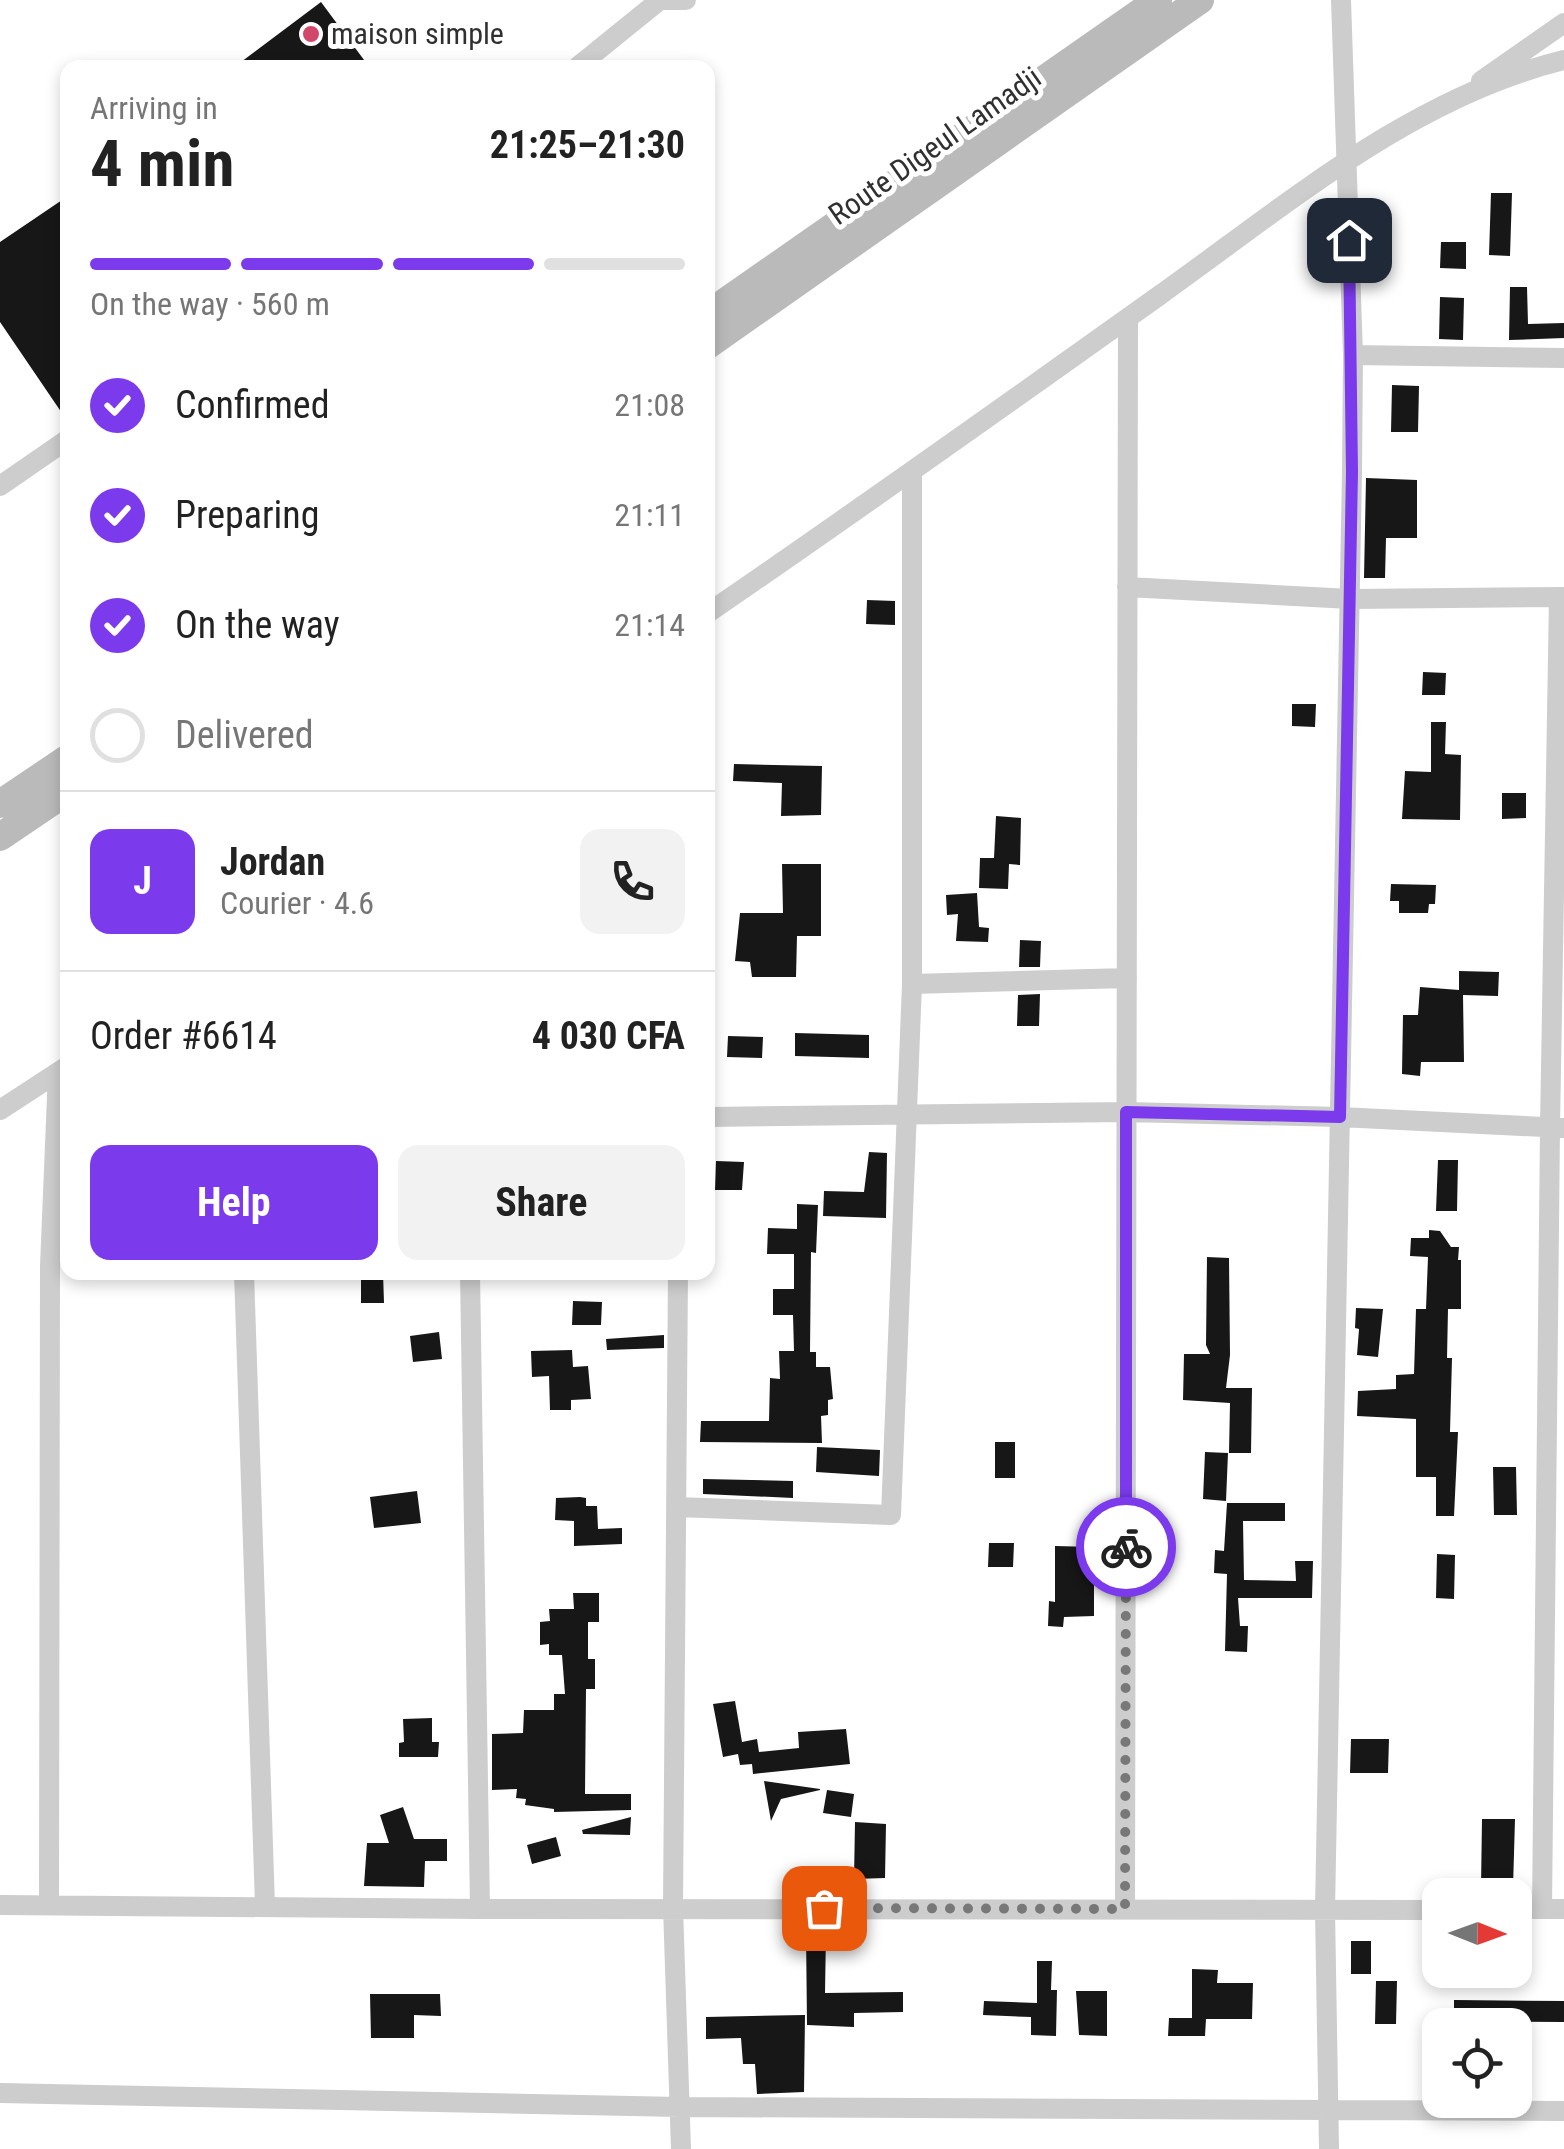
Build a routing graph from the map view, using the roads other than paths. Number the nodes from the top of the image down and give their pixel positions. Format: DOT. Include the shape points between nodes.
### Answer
graph roads {
  1 [pos="659,0"];
  2 [pos="686,0"];
  3 [pos="1158,0"];
  4 [pos="1200,0"];
  5 [pos="1340,0"];
  6 [pos="1564,23"];
  7 [pos="586,60"];
  8 [pos="1564,60"];
  9 [pos="1459,96"];
  10 [pos="1346,163"];
  11 [pos="715,309"];
  12 [pos="1128,318"];
  13 [pos="715,340"];
  14 [pos="1353,354"];
  15 [pos="1564,358"];
  16 [pos="60,450"];
  17 [pos="912,473"];
  18 [pos="0,486"];
  19 [pos="1128,587"];
  20 [pos="1561,597"];
  21 [pos="1350,599"];
  22 [pos="715,609"];
  23 [pos="60,763"];
  24 [pos="60,795"];
  25 [pos="0,804"];
  26 [pos="0,836"];
  27 [pos="1127,978"];
  28 [pos="912,984"];
  29 [pos="60,1071"];
  30 [pos="0,1110"];
  31 [pos="1126,1112"];
  32 [pos="60,1114"];
  33 [pos="906,1114"];
  34 [pos="715,1117"];
  35 [pos="1340,1117"];
  36 [pos="1557,1128"];
  37 [pos="244,1280"];
  38 [pos="470,1280"];
  39 [pos="678,1280"];
  40 [pos="676,1507"];
  41 [pos="0,1905"];
  42 [pos="49,1905"];
  43 [pos="264,1906"];
  44 [pos="673,1907"];
  45 [pos="480,1909"];
  46 [pos="1125,1909"];
  47 [pos="1532,1909"];
  48 [pos="1542,1909"];
  49 [pos="1564,1909"];
  50 [pos="1324,1910"];
  51 [pos="1422,1910"];
  52 [pos="0,2093"];
  53 [pos="680,2107"];
  54 [pos="1330,2110"];
  55 [pos="1564,2112"];
  56 [pos="681,2149"];
  57 [pos="1328,2149"];
  1 -- 2 [label="street"];
  1 -- 7 [label="street"];
  3 -- 11 [label="main road, Route Digeul Lamadji"];
  4 -- 13 [label="main road, Route Digeul Lamadji"];
  5 -- 10 [label="street"];
  6 -- 9 [label="street"];
  8 -- 9 [label="street"];
  9 -- 10 [label="street"];
  10 -- 12 [label="street"];
  10 -- 14 [label="street"];
  12 -- 17 [label="street"];
  12 -- 19 [label="street"];
  14 -- 15 [label="street"];
  14 -- 21 [label="street"];
  16 -- 18 [label="street"];
  17 -- 22 [label="street"];
  17 -- 28 [label="street"];
  19 -- 21 [label="street"];
  19 -- 27 [label="street"];
  20 -- 21 [label="street"];
  20 -- 36 [label="street"];
  21 -- 35 [label="street"];
  23 -- 25 [label="main road"];
  24 -- 26 [label="main road"];
  27 -- 28 [label="street"];
  27 -- 31 [label="street"];
  28 -- 33 [label="street"];
  29 -- 30 [label="street"];
  31 -- 33 [label="street"];
  31 -- 35 [label="street"];
  31 -- 46 [label="street"];
  32 -- 42 [label="street" via="50,1266"];
  33 -- 34 [label="street"];
  33 -- 40 [label="street" via="891,1515"];
  35 -- 36 [label="street"];
  35 -- 50 [label="street"];
  36 -- 48 [label="street"];
  37 -- 43 [label="street"];
  38 -- 45 [label="street"];
  39 -- 40 [label="street"];
  40 -- 44 [label="street"];
  41 -- 42 [label="street"];
  42 -- 43 [label="street"];
  43 -- 45 [label="street"];
  44 -- 45 [label="street"];
  44 -- 46 [label="street"];
  44 -- 53 [label="street"];
  46 -- 50 [label="street"];
  47 -- 48 [label="street"];
  48 -- 49 [label="street"];
  50 -- 51 [label="street"];
  50 -- 54 [label="street"];
  52 -- 53 [label="street"];
  53 -- 54 [label="street"];
  53 -- 56 [label="street"];
  54 -- 55 [label="street"];
  54 -- 57 [label="street"];
}
